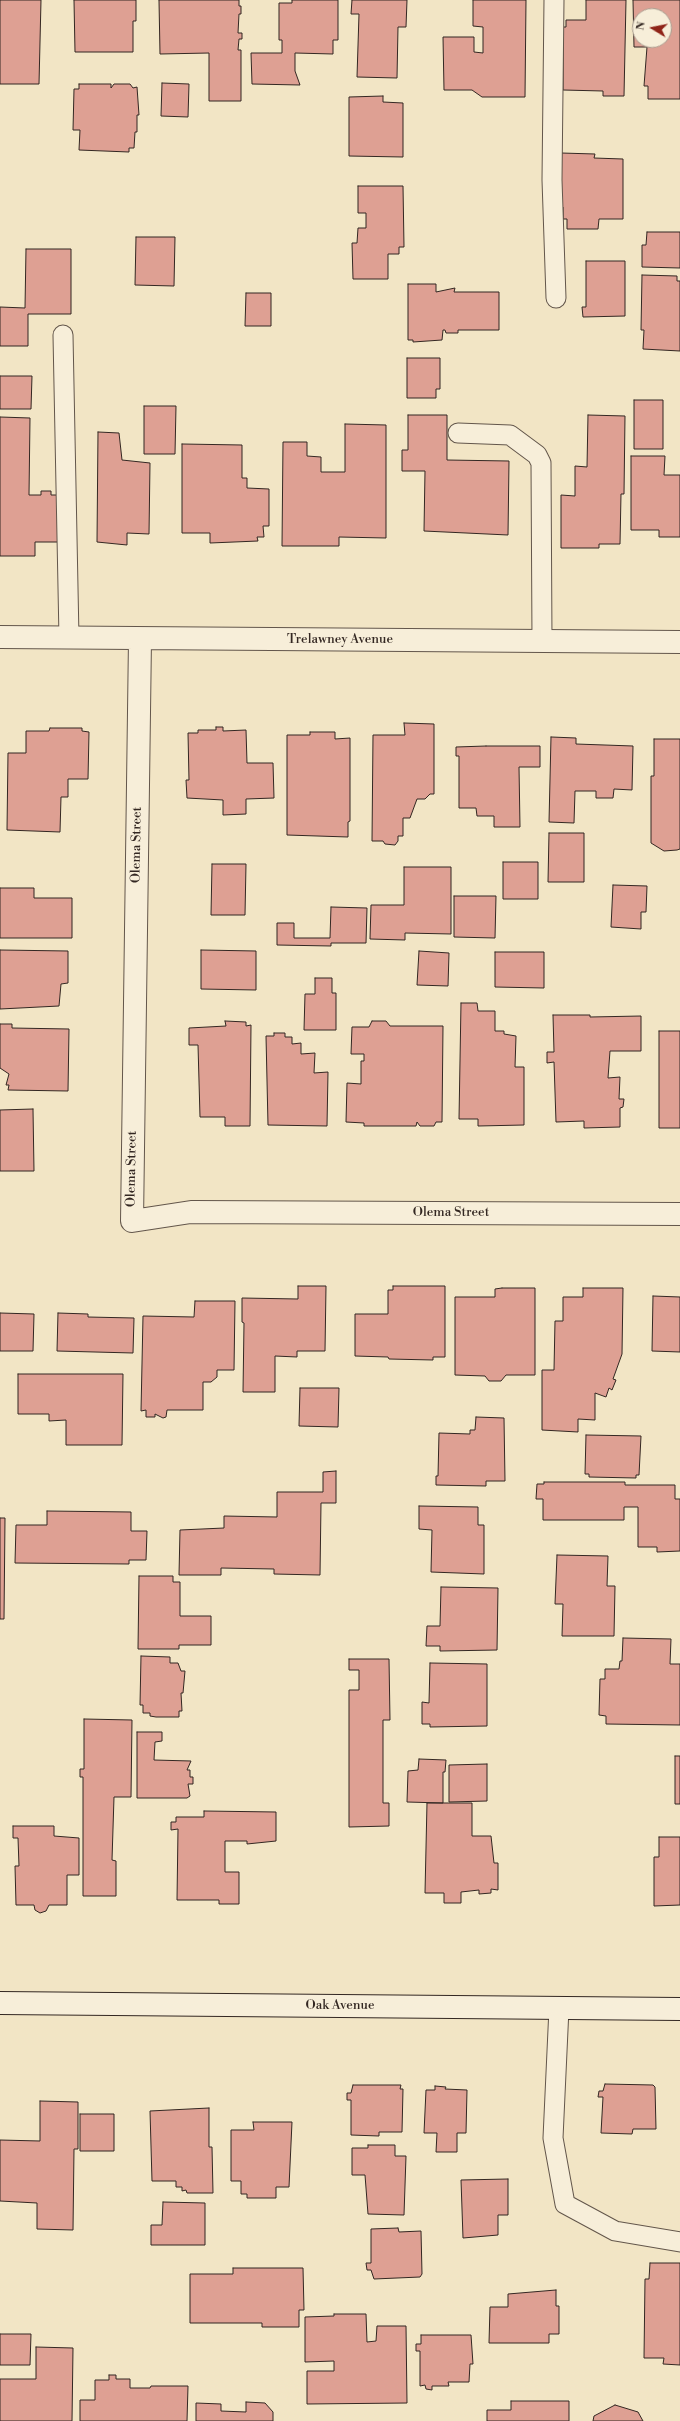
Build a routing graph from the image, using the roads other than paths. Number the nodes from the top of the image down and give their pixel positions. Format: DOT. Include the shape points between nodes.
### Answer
graph roads {
  1 [pos="554,0"];
  2 [pos="556,298"];
  3 [pos="63,335"];
  4 [pos="458,433"];
  5 [pos="0,637"];
  6 [pos="69,638"];
  7 [pos="140,639"];
  8 [pos="542,641"];
  9 [pos="680,642"];
  10 [pos="680,1214"];
  11 [pos="0,2003"];
  12 [pos="559,2008"];
  13 [pos="680,2009"];
  14 [pos="680,2242"];
  1 -- 2 [label="lane" via="552,180"];
  3 -- 6 [label="lane"];
  4 -- 8 [label="lane" via="510,435 537,455 541,463"];
  5 -- 6 [label="street, Trelawney Avenue"];
  6 -- 7 [label="street, Trelawney Avenue"];
  7 -- 8 [label="street, Trelawney Avenue"];
  7 -- 10 [label="street, Olema Street" via="132,1221 191,1212"];
  8 -- 9 [label="street, Trelawney Avenue"];
  11 -- 12 [label="street, Oak Avenue"];
  12 -- 13 [label="street, Oak Avenue"];
  12 -- 14 [label="lane" via="553,2138 565,2204 615,2231"];
}
